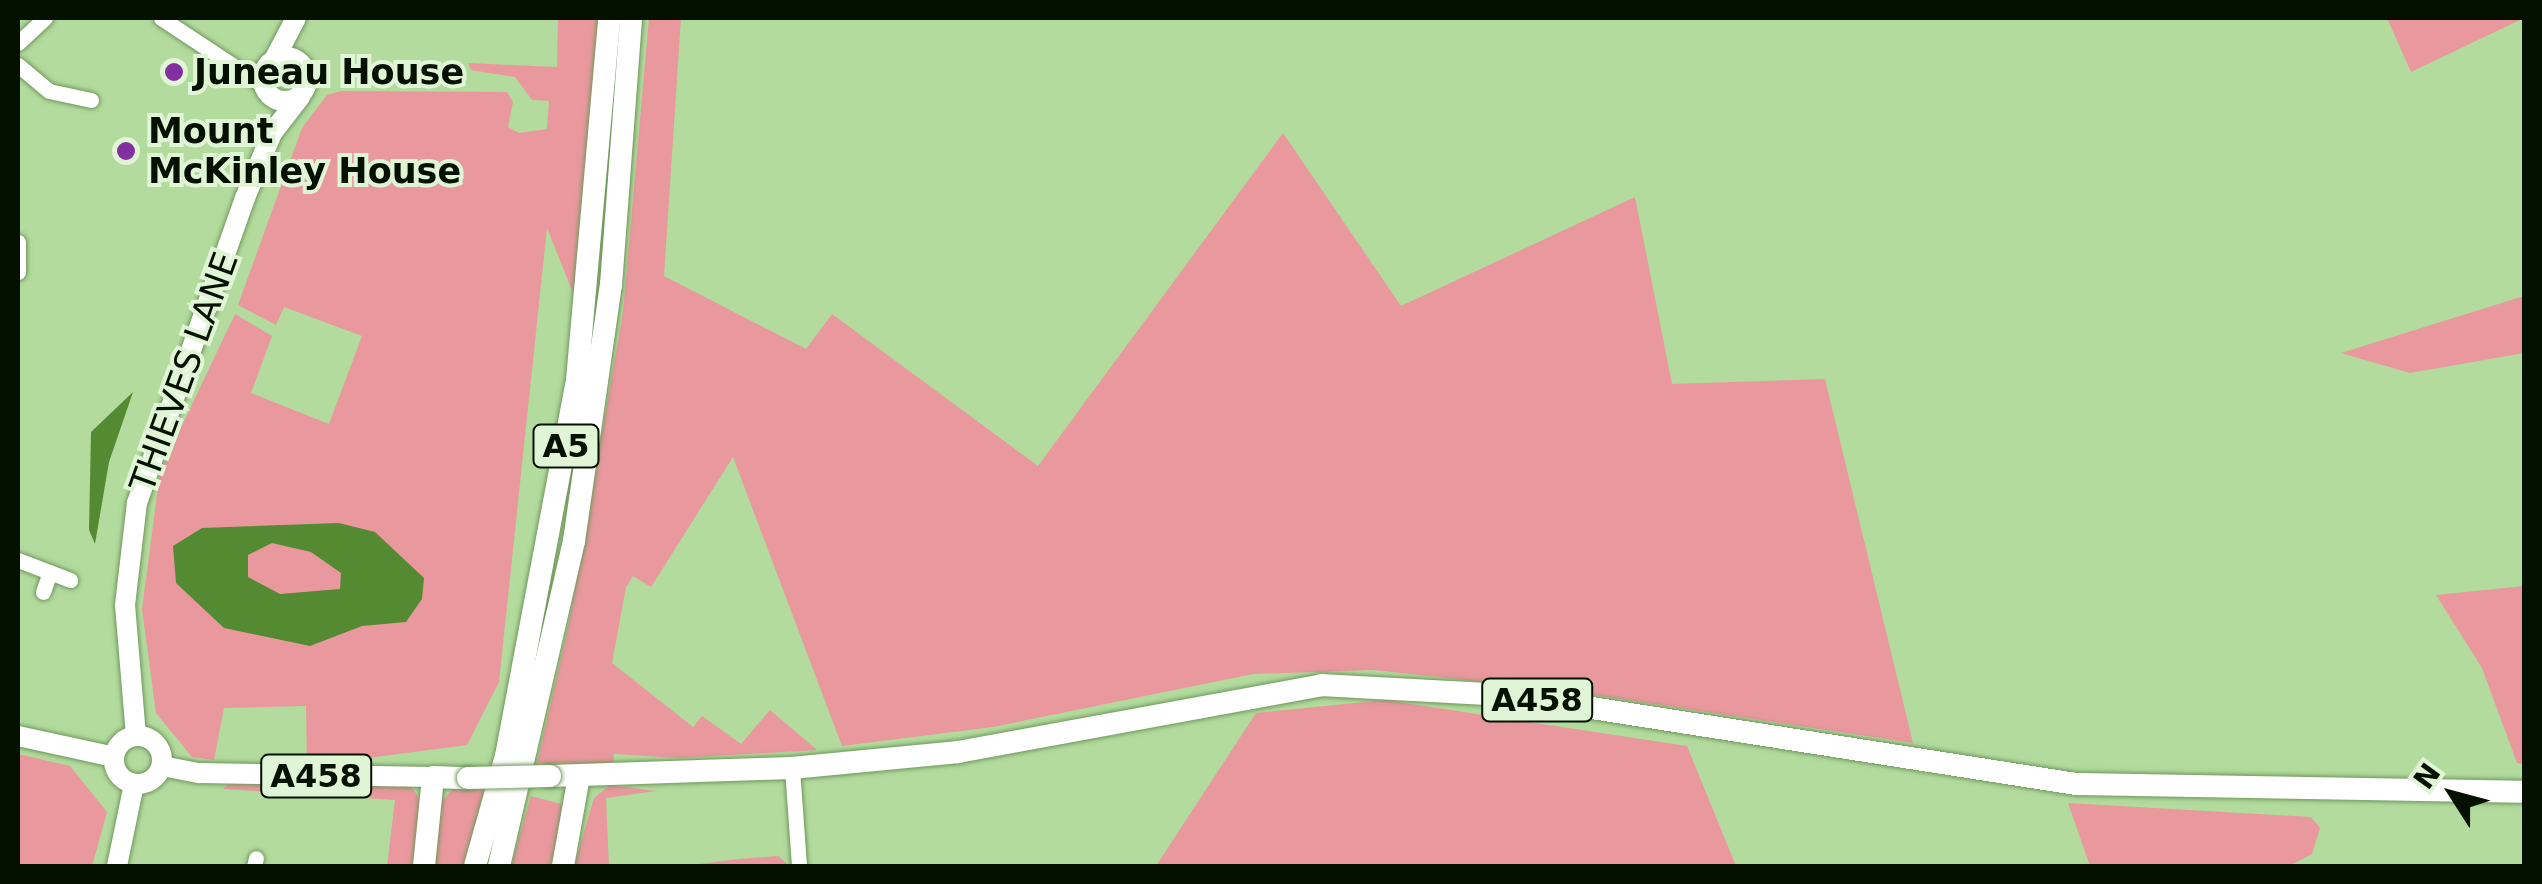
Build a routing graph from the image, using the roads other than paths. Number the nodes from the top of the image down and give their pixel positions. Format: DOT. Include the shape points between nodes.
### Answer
graph roads {
  1 [pos="44,18"];
  2 [pos="161,18"];
  3 [pos="610,18"];
  4 [pos="631,18"];
  5 [pos="295,22"];
  6 [pos="18,43"];
  7 [pos="300,62"];
  8 [pos="18,65"];
  9 [pos="269,79"];
  10 [pos="300,97"];
  11 [pos="91,100"];
  12 [pos="272,133"];
  13 [pos="18,242"];
  14 [pos="18,272"];
  15 [pos="18,560"];
  16 [pos="50,572"];
  17 [pos="70,580"];
  18 [pos="43,592"];
  19 [pos="18,736"];
  20 [pos="136,736"];
  21 [pos="114,756"];
  22 [pos="162,766"];
  23 [pos="792,768"];
  24 [pos="579,776"];
  25 [pos="433,778"];
  26 [pos="134,784"];
  27 [pos="2524,792"];
  28 [pos="117,866"];
  29 [pos="424,866"];
  30 [pos="475,866"];
  31 [pos="499,866"];
  32 [pos="563,866"];
  33 [pos="800,866"];
  1 -- 6 [label="street"];
  2 -- 9 [label="street" via="232,70"];
  3 -- 30 [label="highway, A5" via="577,380 506,756"];
  4 -- 31 [label="highway, A5" via="611,285 574,541"];
  5 -- 7 [label="main road"];
  5 -- 9 [label="main road"];
  7 -- 9 [label="main road"];
  7 -- 10 [label="main road" via="308,80"];
  8 -- 11 [label="street" via="50,91"];
  9 -- 10 [label="main road"];
  9 -- 12 [label="main road"];
  10 -- 12 [label="main road"];
  12 -- 20 [label="main road, THIEVES LANE" via="137,503 125,606"];
  13 -- 14 [label="street"];
  15 -- 16 [label="street"];
  16 -- 17 [label="street"];
  16 -- 18 [label="street"];
  19 -- 21 [label="main road"];
  20 -- 21 [label="main road"];
  20 -- 22 [label="main road" via="157,744"];
  21 -- 26 [label="main road" via="116,771"];
  22 -- 25 [label="main road, A458" via="199,773"];
  22 -- 26 [label="main road" via="155,778"];
  23 -- 24 [label="highway, A458"];
  23 -- 27 [label="highway, A458" via="958,752 1322,685 1510,695 1908,763 2076,784"];
  23 -- 33 [label="street"];
  24 -- 25 [label="highway, A458, bridge"];
  24 -- 32 [label="highway"];
  25 -- 29 [label="highway"];
  26 -- 28 [label="main road"];
}
